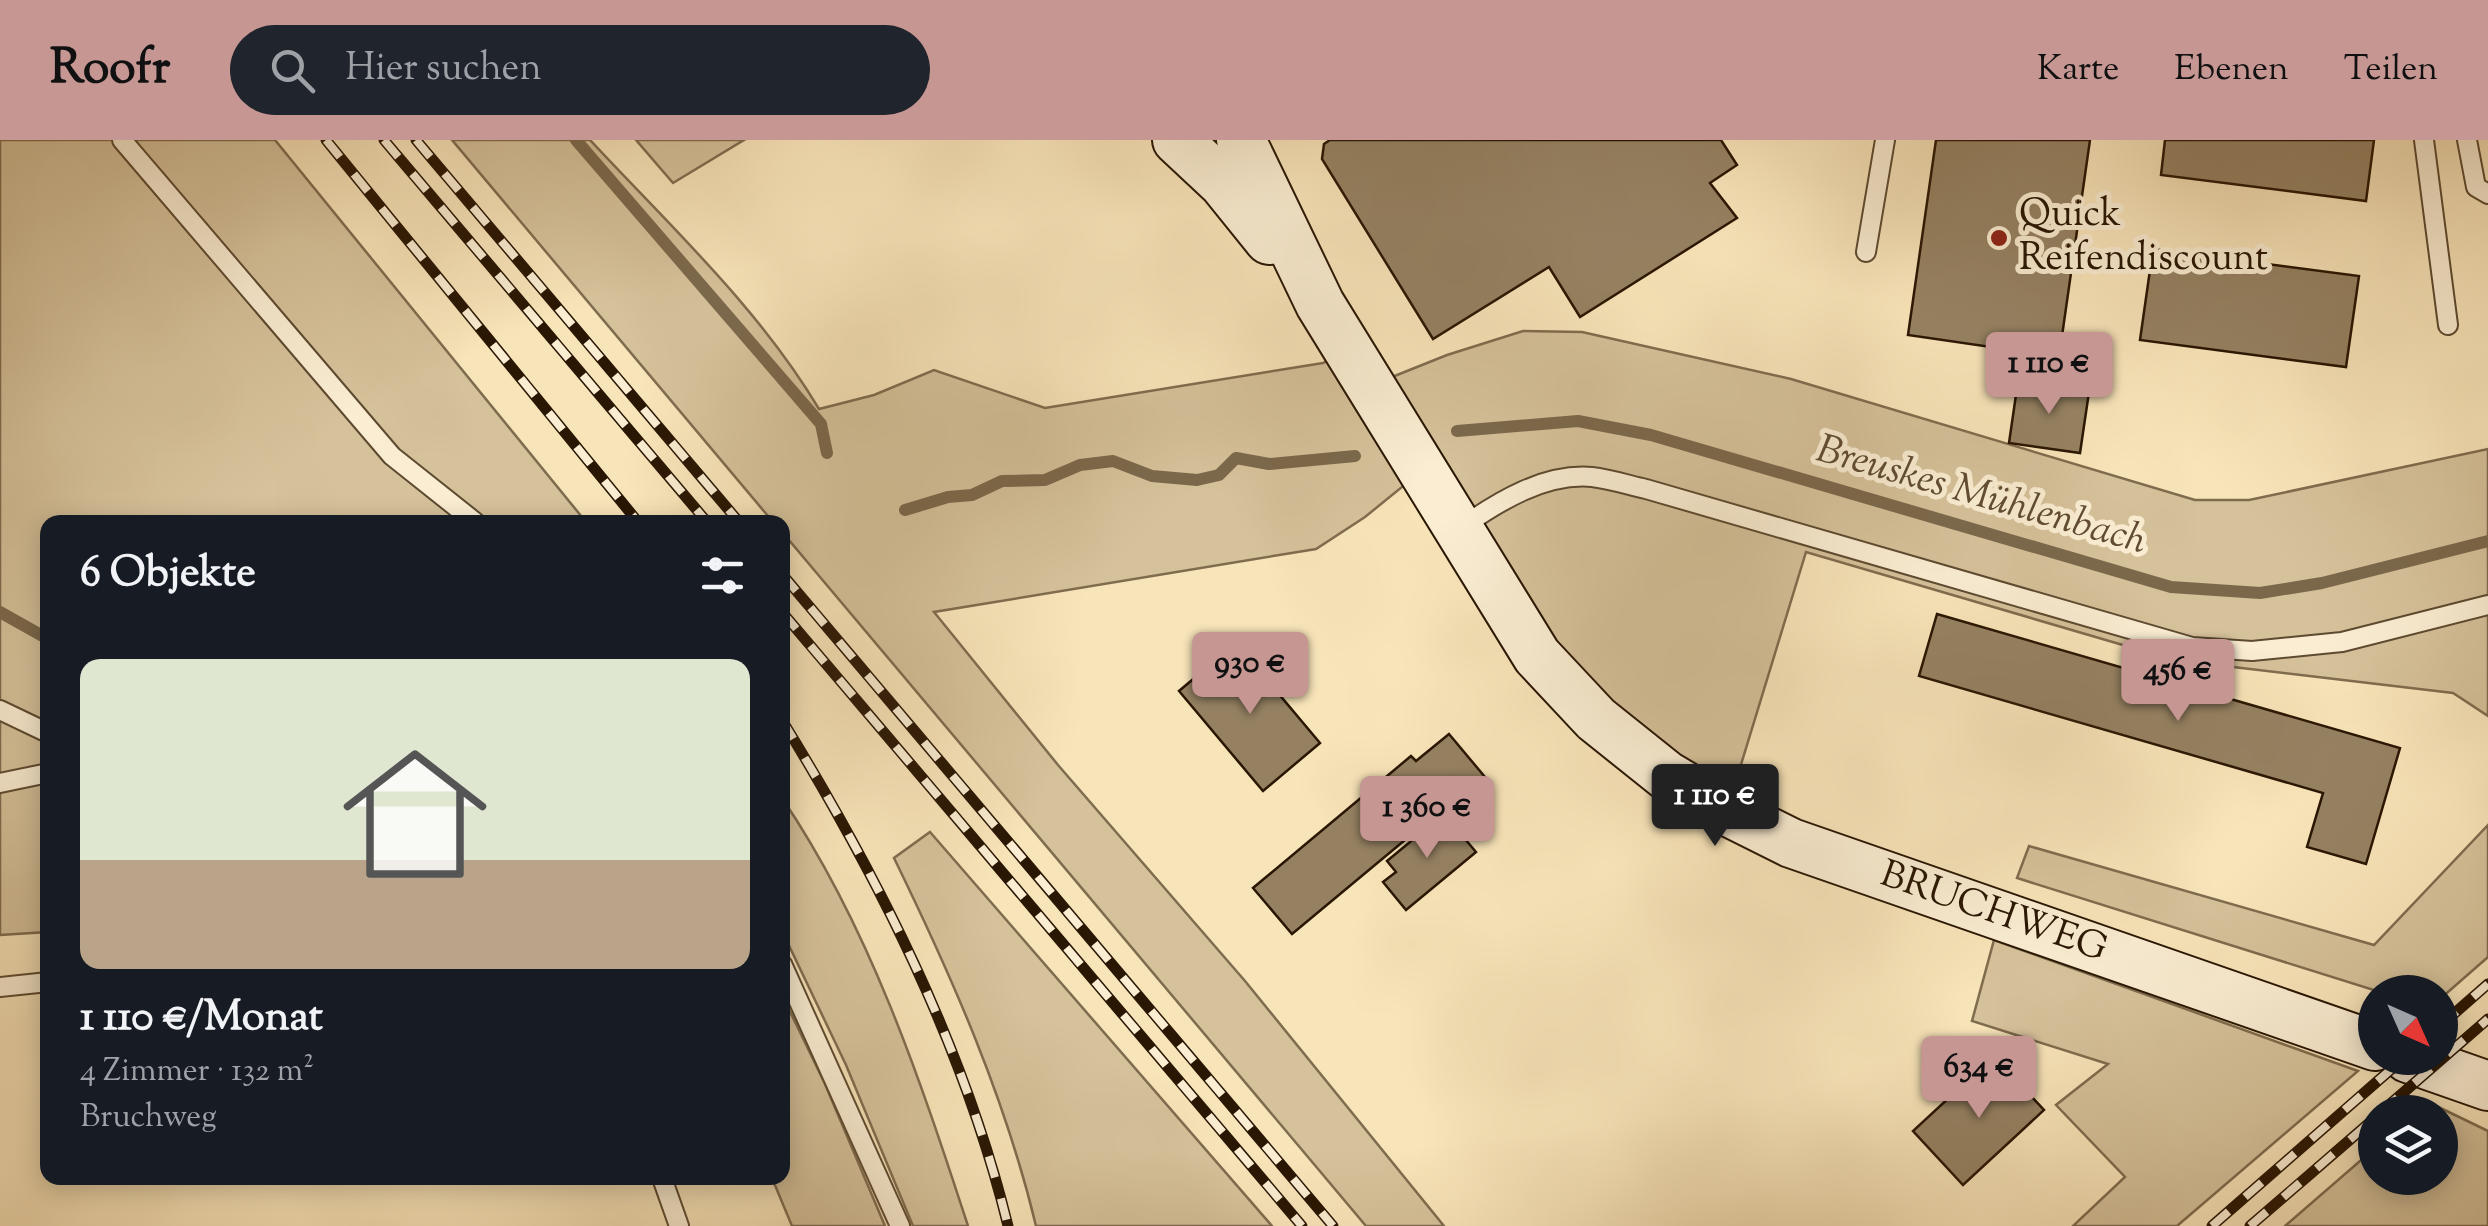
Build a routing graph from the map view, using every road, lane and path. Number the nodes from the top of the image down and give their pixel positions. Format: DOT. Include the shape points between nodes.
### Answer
graph roads {
  1 [pos="122,140"];
  2 [pos="1177,140"];
  3 [pos="1241,140"];
  4 [pos="1885,140"];
  5 [pos="2424,140"];
  6 [pos="2467,140"];
  7 [pos="2488,194"];
  8 [pos="1866,252"];
  9 [pos="1320,304"];
  10 [pos="2448,325"];
  11 [pos="465,515"];
  12 [pos="1457,530"];
  13 [pos="2488,605"];
  14 [pos="0,710"];
  15 [pos="40,729"];
  16 [pos="40,775"];
  17 [pos="0,783"];
  18 [pos="790,982"];
  19 [pos="40,983"];
  20 [pos="0,986"];
  21 [pos="2358,1040"];
  22 [pos="2457,1075"];
  23 [pos="2488,1086"];
  24 [pos="664,1185"];
  25 [pos="679,1226"];
  26 [pos="900,1226"];
  1 -- 11 [label="lane" via="392,456"];
  2 -- 9 [label="street, BRUCHWEG" via="1223,183"];
  3 -- 9 [label="street, BRUCHWEG"];
  4 -- 8 [label="lane"];
  5 -- 10 [label="lane"];
  6 -- 7 [label="lane" via="2476,187"];
  9 -- 12 [label="street, BRUCHWEG"];
  12 -- 13 [label="lane" via="1546,481 1590,477 2192,647 2252,651 2342,642"];
  12 -- 21 [label="street, BRUCHWEG" via="1537,656 1596,719 1666,776 1722,808 1790,843"];
  14 -- 15 [label="lane"];
  16 -- 17 [label="lane"];
  18 -- 26 [label="lane"];
  19 -- 20 [label="lane"];
  22 -- 23 [label="street"];
  24 -- 25 [label="lane"];
}
